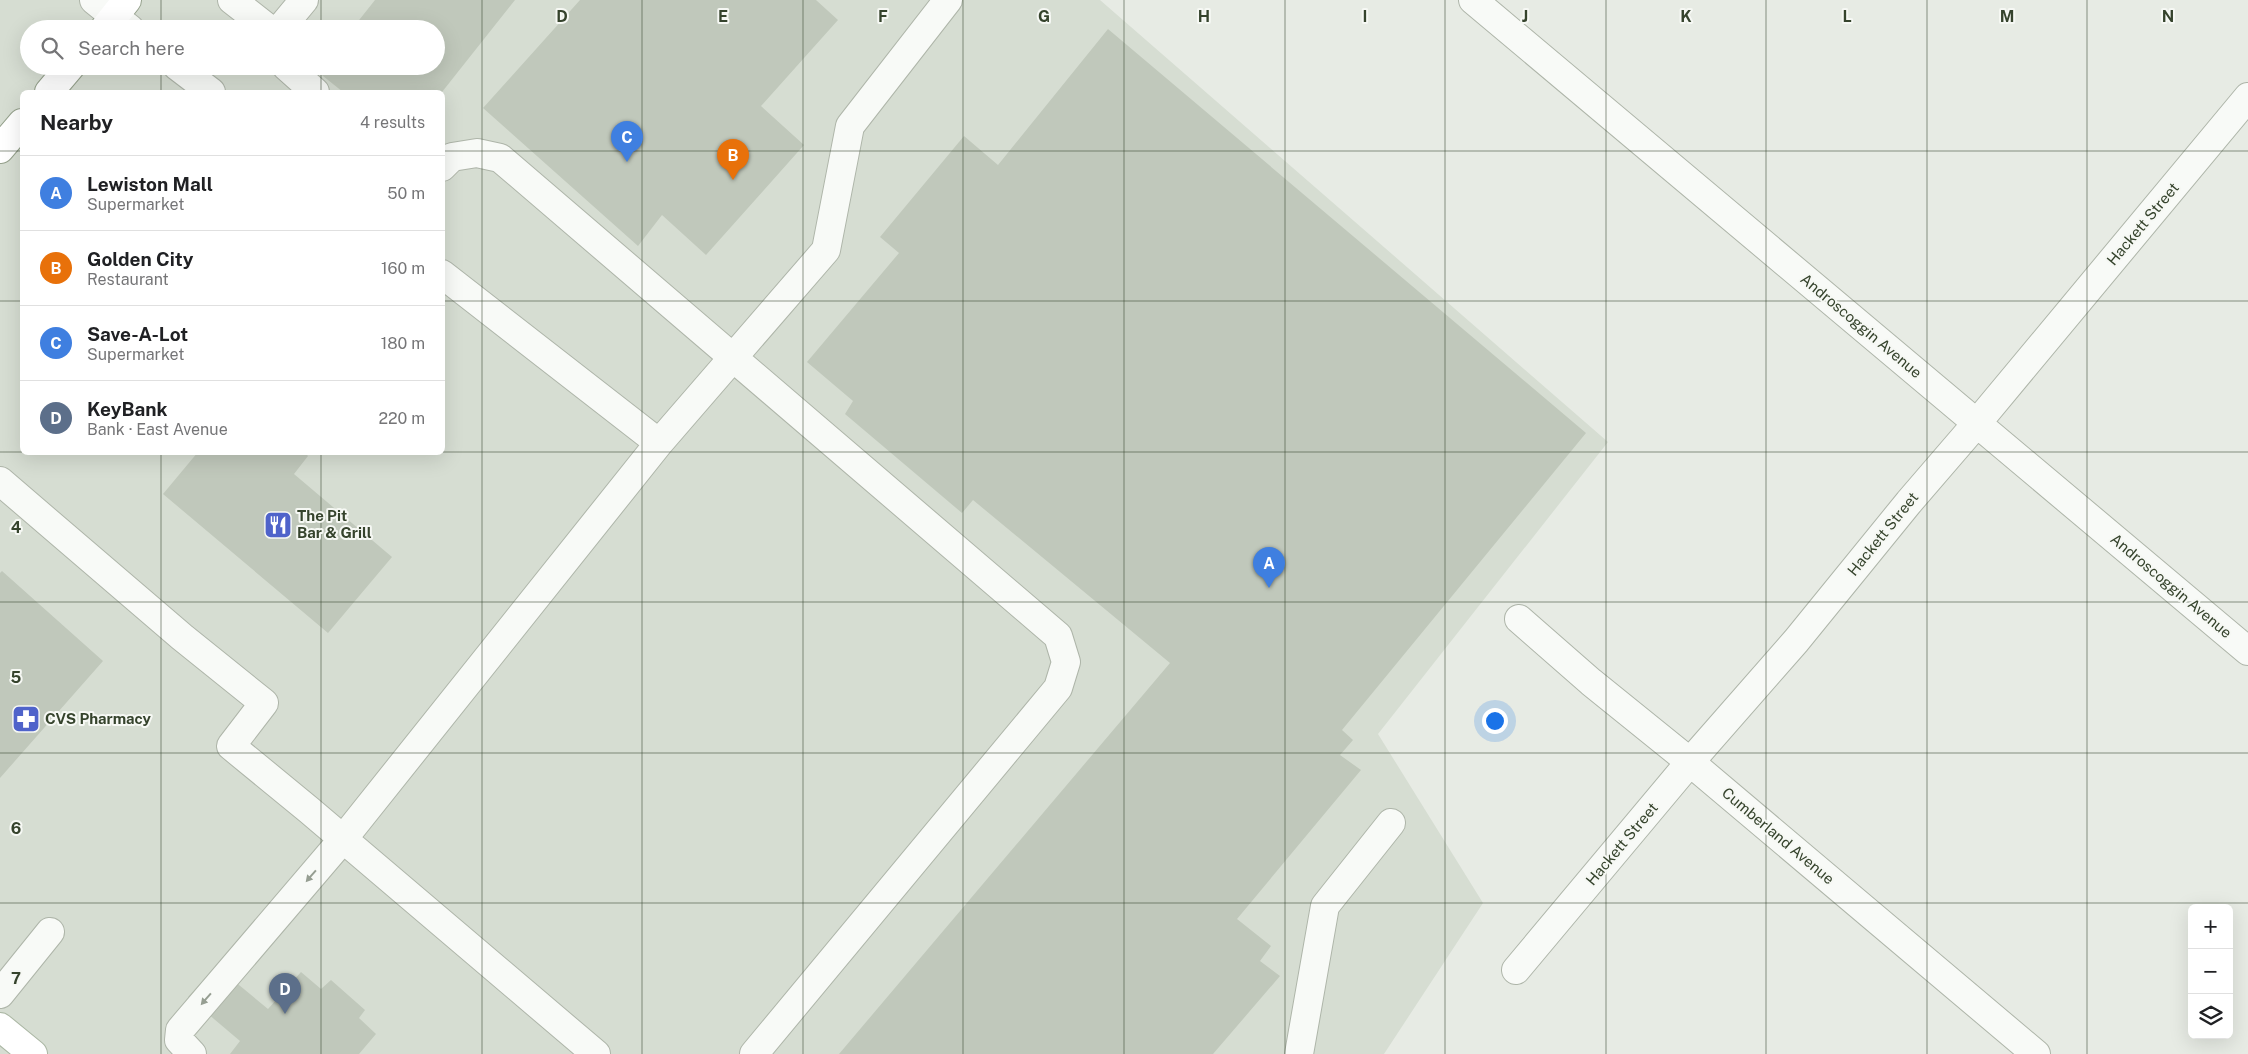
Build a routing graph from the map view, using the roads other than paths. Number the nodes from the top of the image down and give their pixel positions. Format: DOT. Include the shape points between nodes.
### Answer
graph roads {
  1 [pos="232,0"];
  2 [pos="304,0"];
  3 [pos="948,0"];
  4 [pos="1473,0"];
  5 [pos="258,20"];
  6 [pos="287,20"];
  7 [pos="63,75"];
  8 [pos="189,75"];
  9 [pos="296,75"];
  10 [pos="51,90"];
  11 [pos="208,90"];
  12 [pos="312,90"];
  13 [pos="2248,97"];
  14 [pos="20,125"];
  15 [pos="0,149"];
  16 [pos="445,163"];
  17 [pos="445,276"];
  18 [pos="732,359"];
  19 [pos="1977,423"];
  20 [pos="659,443"];
  21 [pos="0,481"];
  22 [pos="1519,619"];
  23 [pos="2248,651"];
  24 [pos="1690,762"];
  25 [pos="1391,822"];
  26 [pos="343,839"];
  27 [pos="50,932"];
  28 [pos="1516,970"];
  29 [pos="0,994"];
  30 [pos="0,1027"];
  31 [pos="33,1054"];
  32 [pos="192,1054"];
  33 [pos="596,1054"];
  34 [pos="754,1054"];
  35 [pos="1299,1054"];
  36 [pos="2036,1054"];
  1 -- 5 [label="street"];
  2 -- 6 [label="street"];
  3 -- 18 [label="street" via="850,126 826,250"];
  4 -- 19 [label="street, Androscoggin Avenue"];
  7 -- 10 [label="main road"];
  8 -- 11 [label="street"];
  9 -- 12 [label="street"];
  13 -- 19 [label="street, Hackett Street"];
  14 -- 15 [label="main road"];
  16 -- 18 [label="street" via="452,157 477,153 500,158"];
  17 -- 20 [label="street"];
  18 -- 20 [label="street"];
  18 -- 34 [label="street" via="1058,636 1066,662 1058,688"];
  19 -- 23 [label="street, Androscoggin Avenue"];
  19 -- 24 [label="street, Hackett Street" via="1796,641"];
  20 -- 26 [label="street"];
  21 -- 26 [label="street" via="264,703 231,746"];
  22 -- 24 [label="street, Cumberland Avenue"];
  24 -- 28 [label="street, Hackett Street"];
  24 -- 36 [label="street, Cumberland Avenue"];
  25 -- 35 [label="street" via="1325,906"];
  26 -- 32 [label="street, one-way" via="180,1030 179,1040"];
  26 -- 33 [label="street"];
  27 -- 29 [label="street"];
  30 -- 31 [label="main road"];
}
